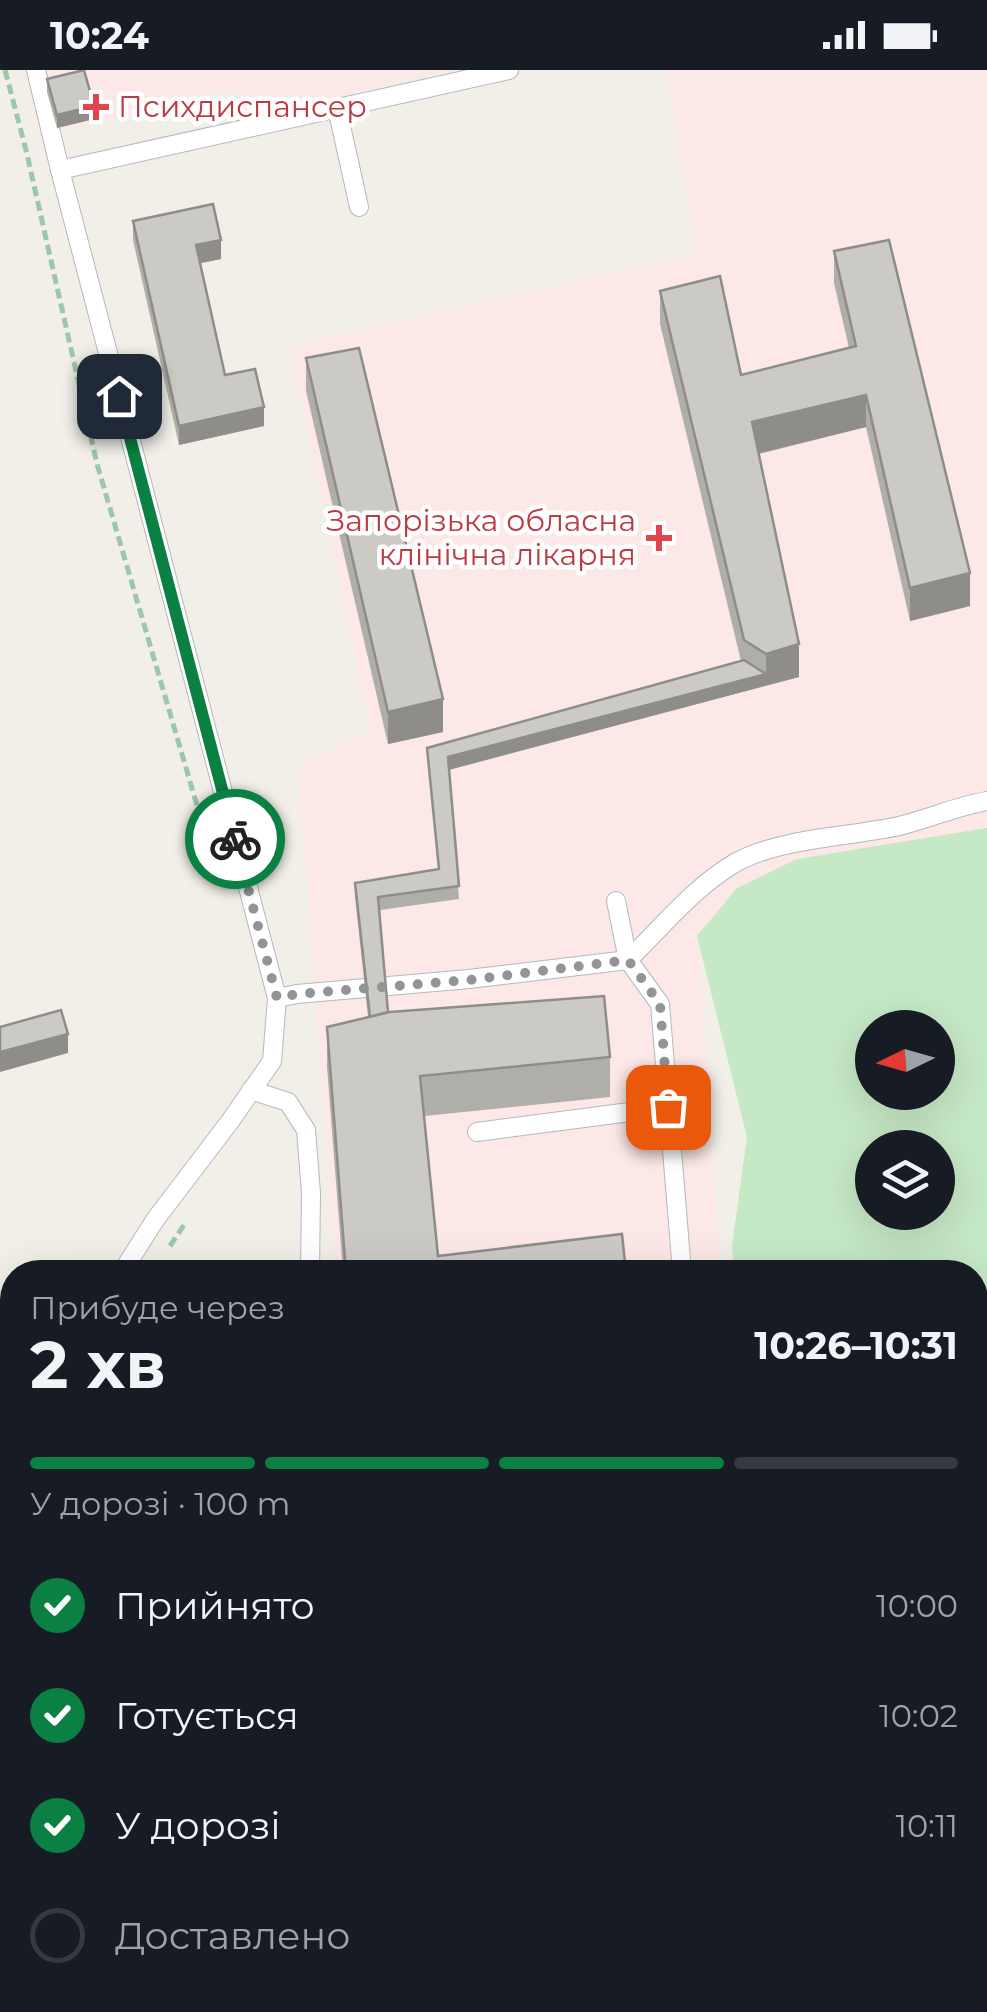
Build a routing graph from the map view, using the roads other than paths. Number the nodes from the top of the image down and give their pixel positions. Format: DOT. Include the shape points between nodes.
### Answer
graph roads {
  1 [pos="36,70"];
  2 [pos="508,70"];
  3 [pos="337,108"];
  4 [pos="60,170"];
  5 [pos="358,207"];
  6 [pos="987,801"];
  7 [pos="616,901"];
  8 [pos="628,960"];
  9 [pos="277,998"];
  10 [pos="251,1090"];
  11 [pos="668,1107"];
  12 [pos="477,1132"];
  13 [pos="130,1260"];
  14 [pos="310,1260"];
  15 [pos="681,1260"];
  1 -- 4 [label="lane"];
  2 -- 3 [label="lane"];
  3 -- 4 [label="lane"];
  3 -- 5 [label="lane"];
  4 -- 9 [label="lane"];
  6 -- 8 [label="lane" via="740,860 710,878"];
  7 -- 8 [label="lane"];
  8 -- 9 [label="lane"];
  8 -- 11 [label="lane" via="660,1004"];
  9 -- 10 [label="lane" via="272,1061"];
  10 -- 13 [label="lane"];
  10 -- 14 [label="lane" via="288,1102 306,1130"];
  11 -- 12 [label="lane"];
  11 -- 15 [label="lane"];
}
